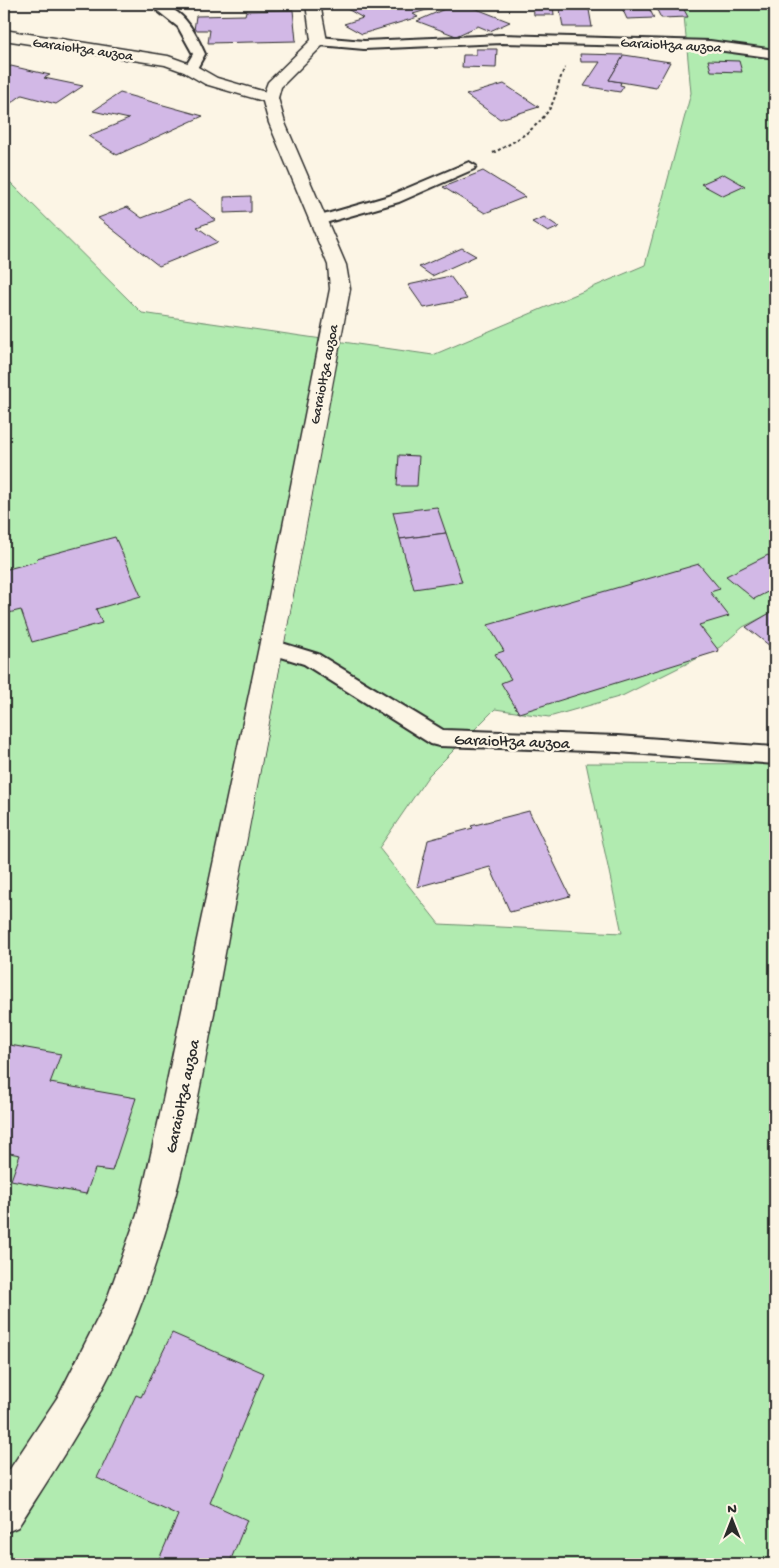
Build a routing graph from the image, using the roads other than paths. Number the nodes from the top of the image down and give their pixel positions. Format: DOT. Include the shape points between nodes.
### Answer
graph roads {
  1 [pos="155,4"];
  2 [pos="313,4"];
  3 [pos="4,35"];
  4 [pos="319,40"];
  5 [pos="775,54"];
  6 [pos="190,69"];
  7 [pos="270,98"];
  8 [pos="469,166"];
  9 [pos="318,222"];
  10 [pos="272,647"];
  11 [pos="775,756"];
  12 [pos="4,1513"];
  1 -- 6 [label="lane" via="173,14 188,29 199,54"];
  2 -- 4 [label="street"];
  3 -- 6 [label="street, Garaioltza auzoa" via="147,57"];
  4 -- 5 [label="lane, Garaioltza auzoa" via="364,45 502,39 565,40 710,45"];
  4 -- 7 [label="street" via="274,84"];
  6 -- 7 [label="street, Garaioltza auzoa" via="212,81"];
  7 -- 9 [label="street, Garaioltza auzoa"];
  8 -- 9 [label="lane" via="394,199"];
  9 -- 10 [label="street, Garaioltza auzoa" via="336,265 340,288"];
  10 -- 11 [label="lane, Garaioltza auzoa" via="311,659 439,738 609,744"];
  10 -- 12 [label="street, Garaioltza auzoa" via="154,1215 121,1310 72,1408"];
}
